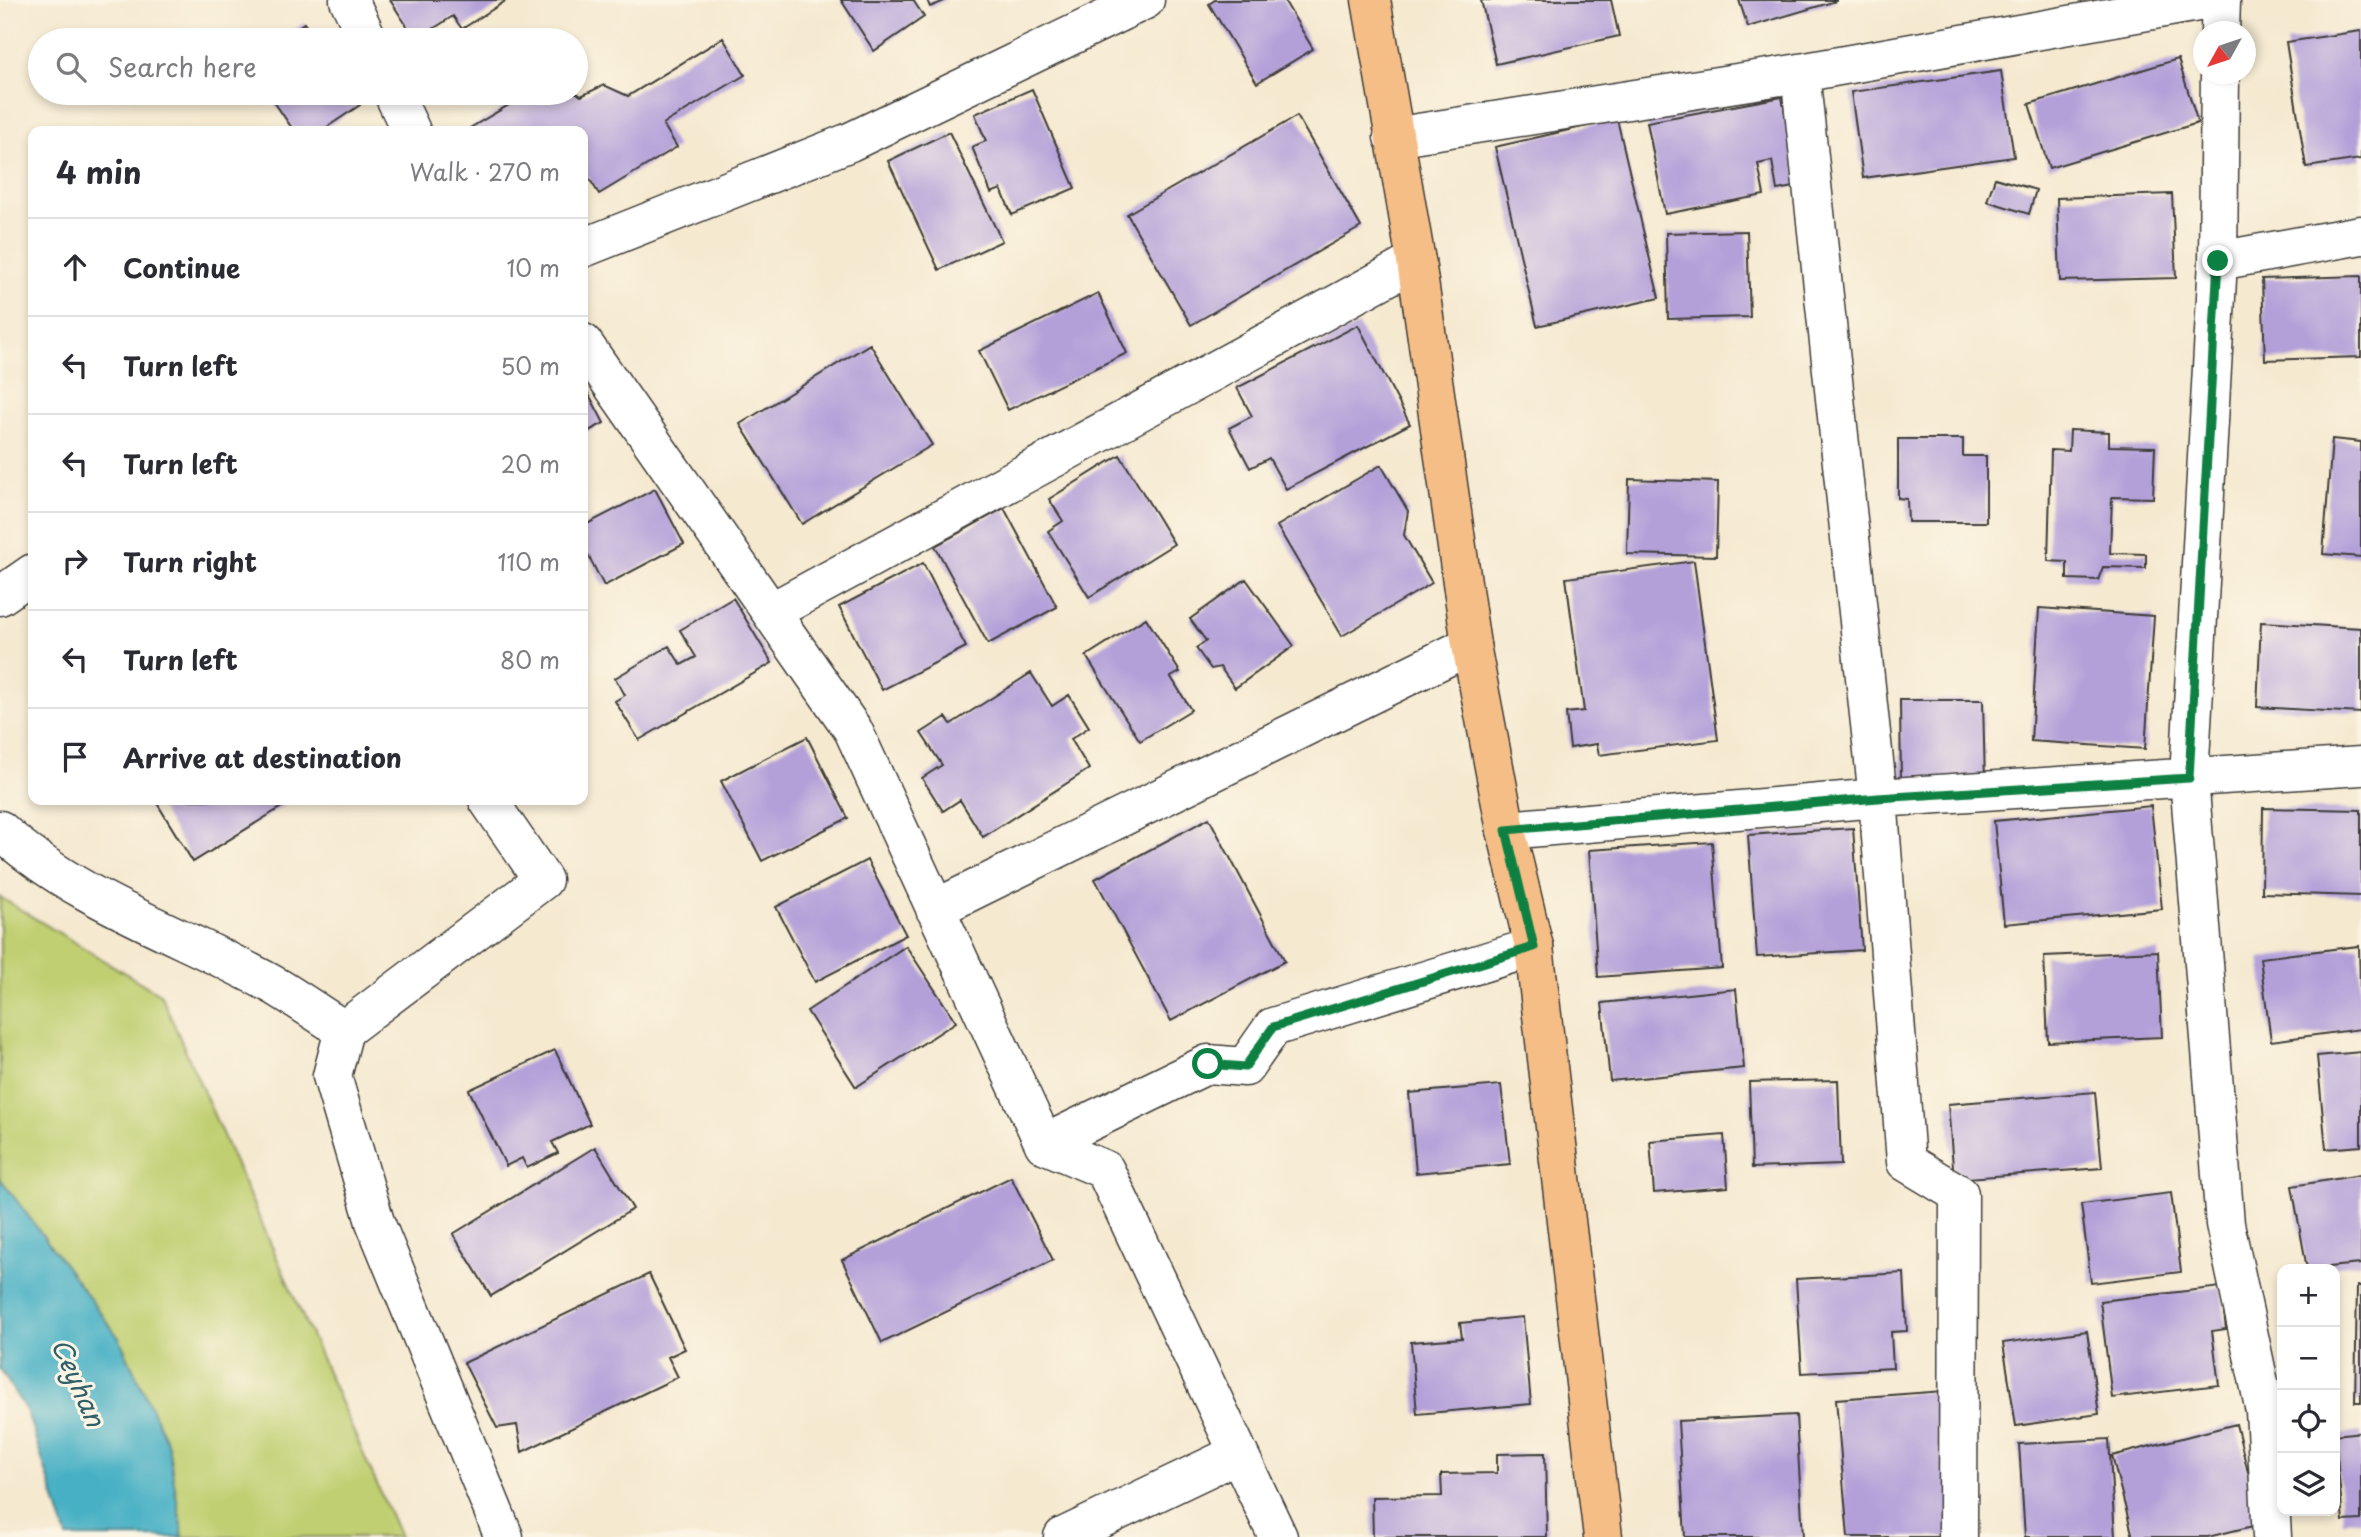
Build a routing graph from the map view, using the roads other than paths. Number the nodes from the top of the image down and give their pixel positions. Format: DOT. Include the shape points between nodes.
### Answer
graph roads {
  1 [pos="349,0"];
  2 [pos="1146,0"];
  3 [pos="1371,0"];
  4 [pos="2209,0"];
  5 [pos="2221,0"];
  6 [pos="2220,21"];
  7 [pos="362,28"];
  8 [pos="1800,73"];
  9 [pos="2220,84"];
  10 [pos="399,105"];
  11 [pos="409,126"];
  12 [pos="1393,137"];
  13 [pos="2361,235"];
  14 [pos="588,246"];
  15 [pos="1416,261"];
  16 [pos="2218,261"];
  17 [pos="588,350"];
  18 [pos="28,576"];
  19 [pos="0,596"];
  20 [pos="771,612"];
  21 [pos="1471,645"];
  22 [pos="2361,766"];
  23 [pos="2189,778"];
  24 [pos="1878,798"];
  25 [pos="491,805"];
  26 [pos="0,830"];
  27 [pos="1506,830"];
  28 [pos="935,909"];
  29 [pos="1534,947"];
  30 [pos="344,1030"];
  31 [pos="1044,1144"];
  32 [pos="1237,1454"];
  33 [pos="504,1537"];
  34 [pos="1063,1537"];
  35 [pos="1278,1537"];
  36 [pos="1603,1537"];
  37 [pos="1958,1537"];
  38 [pos="2272,1537"];
  1 -- 7 [label="street"];
  2 -- 14 [label="street" via="850,142"];
  3 -- 12 [label="main road"];
  4 -- 8 [label="street"];
  5 -- 6 [label="street"];
  8 -- 12 [label="street"];
  8 -- 24 [label="street"];
  9 -- 16 [label="street"];
  10 -- 11 [label="street"];
  12 -- 15 [label="main road"];
  13 -- 16 [label="street"];
  15 -- 20 [label="street"];
  15 -- 21 [label="main road"];
  16 -- 23 [label="street"];
  17 -- 20 [label="street"];
  18 -- 19 [label="street"];
  20 -- 28 [label="street" via="853,730"];
  21 -- 27 [label="main road"];
  21 -- 28 [label="street"];
  22 -- 23 [label="street"];
  23 -- 24 [label="street"];
  23 -- 38 [label="street" via="2224,1224 2264,1411"];
  24 -- 27 [label="street"];
  24 -- 37 [label="street" via="1906,1162 1959,1194"];
  25 -- 30 [label="street" via="543,880"];
  26 -- 30 [label="street" via="33,860 275,987"];
  27 -- 29 [label="main road"];
  28 -- 31 [label="street"];
  29 -- 31 [label="street" via="1273,1027 1245,1067 1208,1064"];
  29 -- 36 [label="main road"];
  30 -- 33 [label="street" via="332,1076 375,1222"];
  31 -- 32 [label="street" via="1105,1170"];
  32 -- 34 [label="street"];
  32 -- 35 [label="street"];
}
